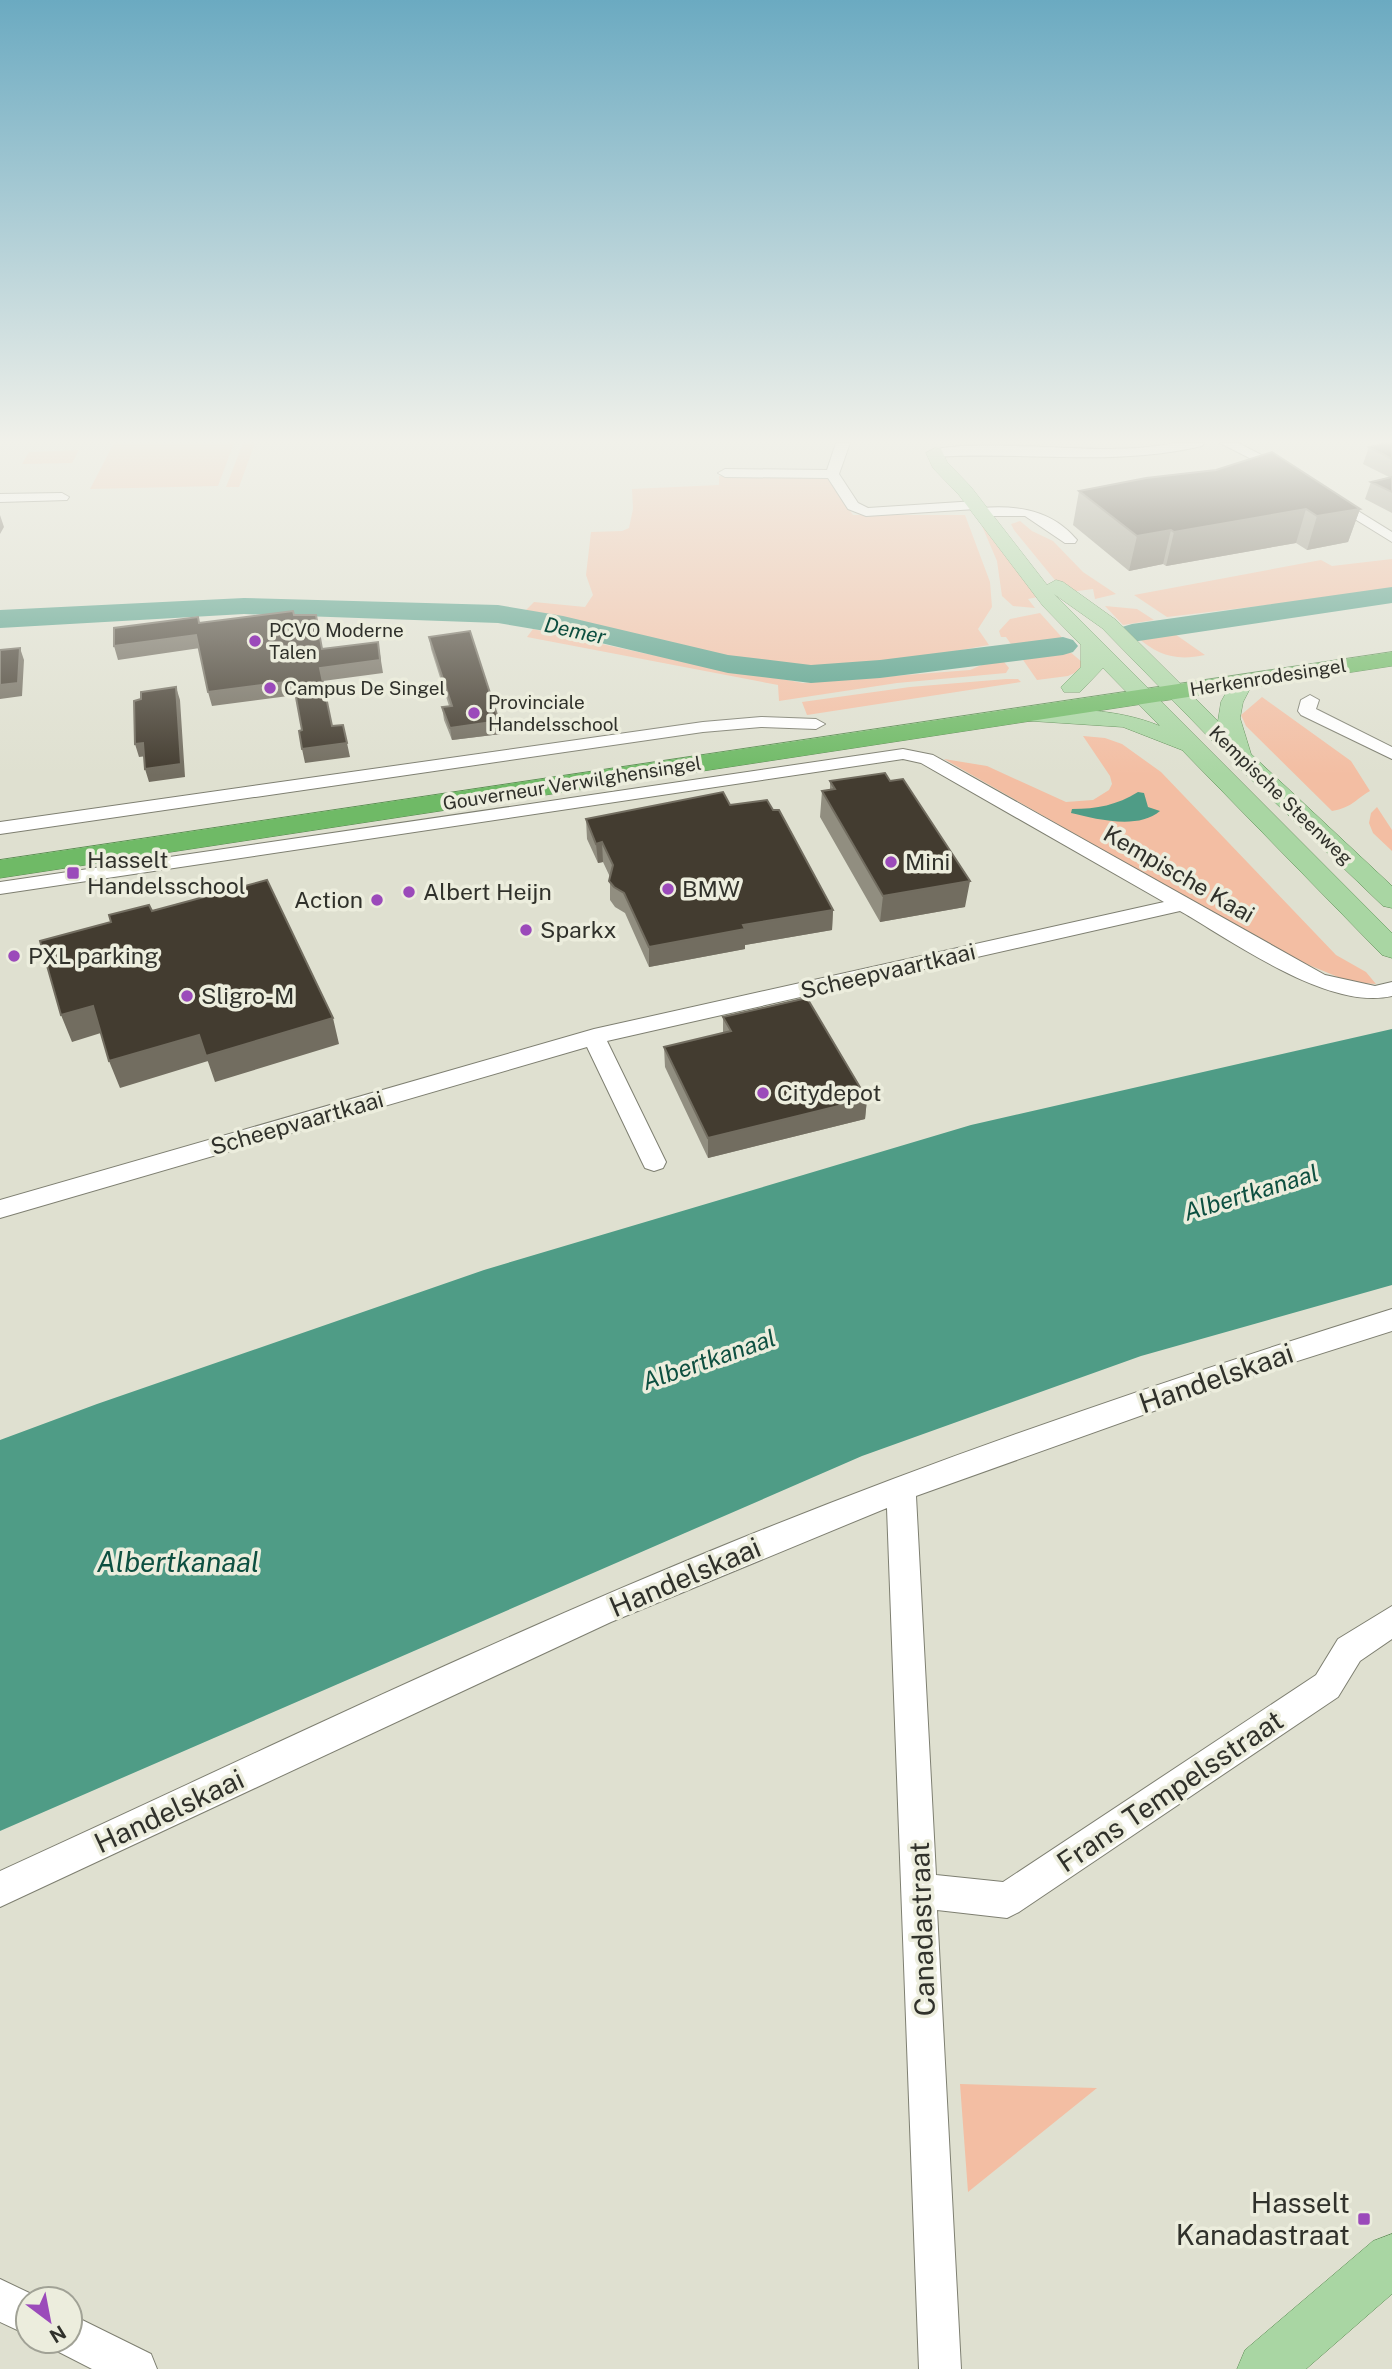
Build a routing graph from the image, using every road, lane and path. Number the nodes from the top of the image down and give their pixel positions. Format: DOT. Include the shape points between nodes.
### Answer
graph roads {
  1 [pos="1021,554"];
  2 [pos="1055,595"];
  3 [pos="1392,639"];
  4 [pos="1094,651"];
  5 [pos="1392,659"];
  6 [pos="1243,681"];
  7 [pos="1167,683"];
  8 [pos="1072,687"];
  9 [pos="1135,688"];
  10 [pos="1310,700"];
  11 [pos="1022,715"];
  12 [pos="816,724"];
  13 [pos="1195,748"];
  14 [pos="1392,754"];
  15 [pos="1240,756"];
  16 [pos="950,772"];
  17 [pos="108,813"];
  18 [pos="0,828"];
  19 [pos="70,836"];
  20 [pos="0,846"];
  21 [pos="0,869"];
  22 [pos="0,888"];
  23 [pos="1392,900"];
  24 [pos="1182,904"];
  25 [pos="1392,949"];
  26 [pos="1392,989"];
  27 [pos="594,1037"];
  28 [pos="654,1162"];
  29 [pos="0,1209"];
  30 [pos="1392,1320"];
  31 [pos="901,1489"];
  32 [pos="1392,1621"];
  33 [pos="0,1889"];
  34 [pos="920,1891"];
  35 [pos="1392,2260"];
  36 [pos="84,2342"];
  37 [pos="136,2369"];
  38 [pos="940,2369"];
  39 [pos="1264,2369"];
  1 -- 2 [label="main road, Kempische Steenweg"];
  2 -- 4 [label="main road, Kempische Steenweg"];
  2 -- 7 [label="main road, Kempische Steenweg" via="1109,624"];
  3 -- 7 [label="highway, Herkenrodesingel"];
  4 -- 8 [label="main road" via="1092,668"];
  4 -- 9 [label="main road, Kempische Steenweg"];
  5 -- 6 [label="highway, Herkenrodesingel"];
  6 -- 7 [label="highway, Herkenrodesingel"];
  6 -- 15 [label="main road" via="1230,704 1228,728"];
  7 -- 9 [label="highway, Herkenrodesingel"];
  7 -- 15 [label="main road, Kempische Steenweg"];
  8 -- 9 [label="highway, Gouverneur Verwilghensingel"];
  8 -- 12 [label="highway, Gouverneur Verwilghensingel"];
  9 -- 11 [label="highway, Gouverneur Verwilghensingel"];
  9 -- 13 [label="main road, Kempische Steenweg"];
  10 -- 14 [label="street" via="1307,711"];
  11 -- 13 [label="main road" via="1127,721"];
  11 -- 21 [label="highway, Gouverneur Verwilghensingel"];
  12 -- 17 [label="street, Gouverneur Verwilghensingel" via="703,727"];
  12 -- 19 [label="highway, Gouverneur Verwilghensingel"];
  13 -- 25 [label="main road, Kempische Steenweg"];
  15 -- 23 [label="main road, Kempische Steenweg"];
  16 -- 22 [label="street, Gouverneur Verwilghensingel" via="915,755 889,755"];
  16 -- 24 [label="street, Kempische Kaai"];
  17 -- 18 [label="street, Gouverneur Verwilghensingel"];
  17 -- 19 [label="street, Gouverneur Verwilghensingel"];
  19 -- 20 [label="highway, Gouverneur Verwilghensingel"];
  24 -- 26 [label="street, Kempische Kaai" via="1319,981 1375,993"];
  24 -- 27 [label="street, Scheepvaartkaai"];
  27 -- 28 [label="street"];
  27 -- 29 [label="street, Scheepvaartkaai"];
  30 -- 31 [label="street, Handelskaai" via="1262,1361"];
  31 -- 33 [label="street, Handelskaai" via="600,1612"];
  31 -- 34 [label="street, Canadastraat"];
  32 -- 34 [label="street, Frans Tempelsstraat" via="1349,1650 1327,1686 1007,1900"];
  34 -- 38 [label="street, Canadastraat"];
  35 -- 39 [label="main road"];
  36 -- 37 [label="street"];
}
